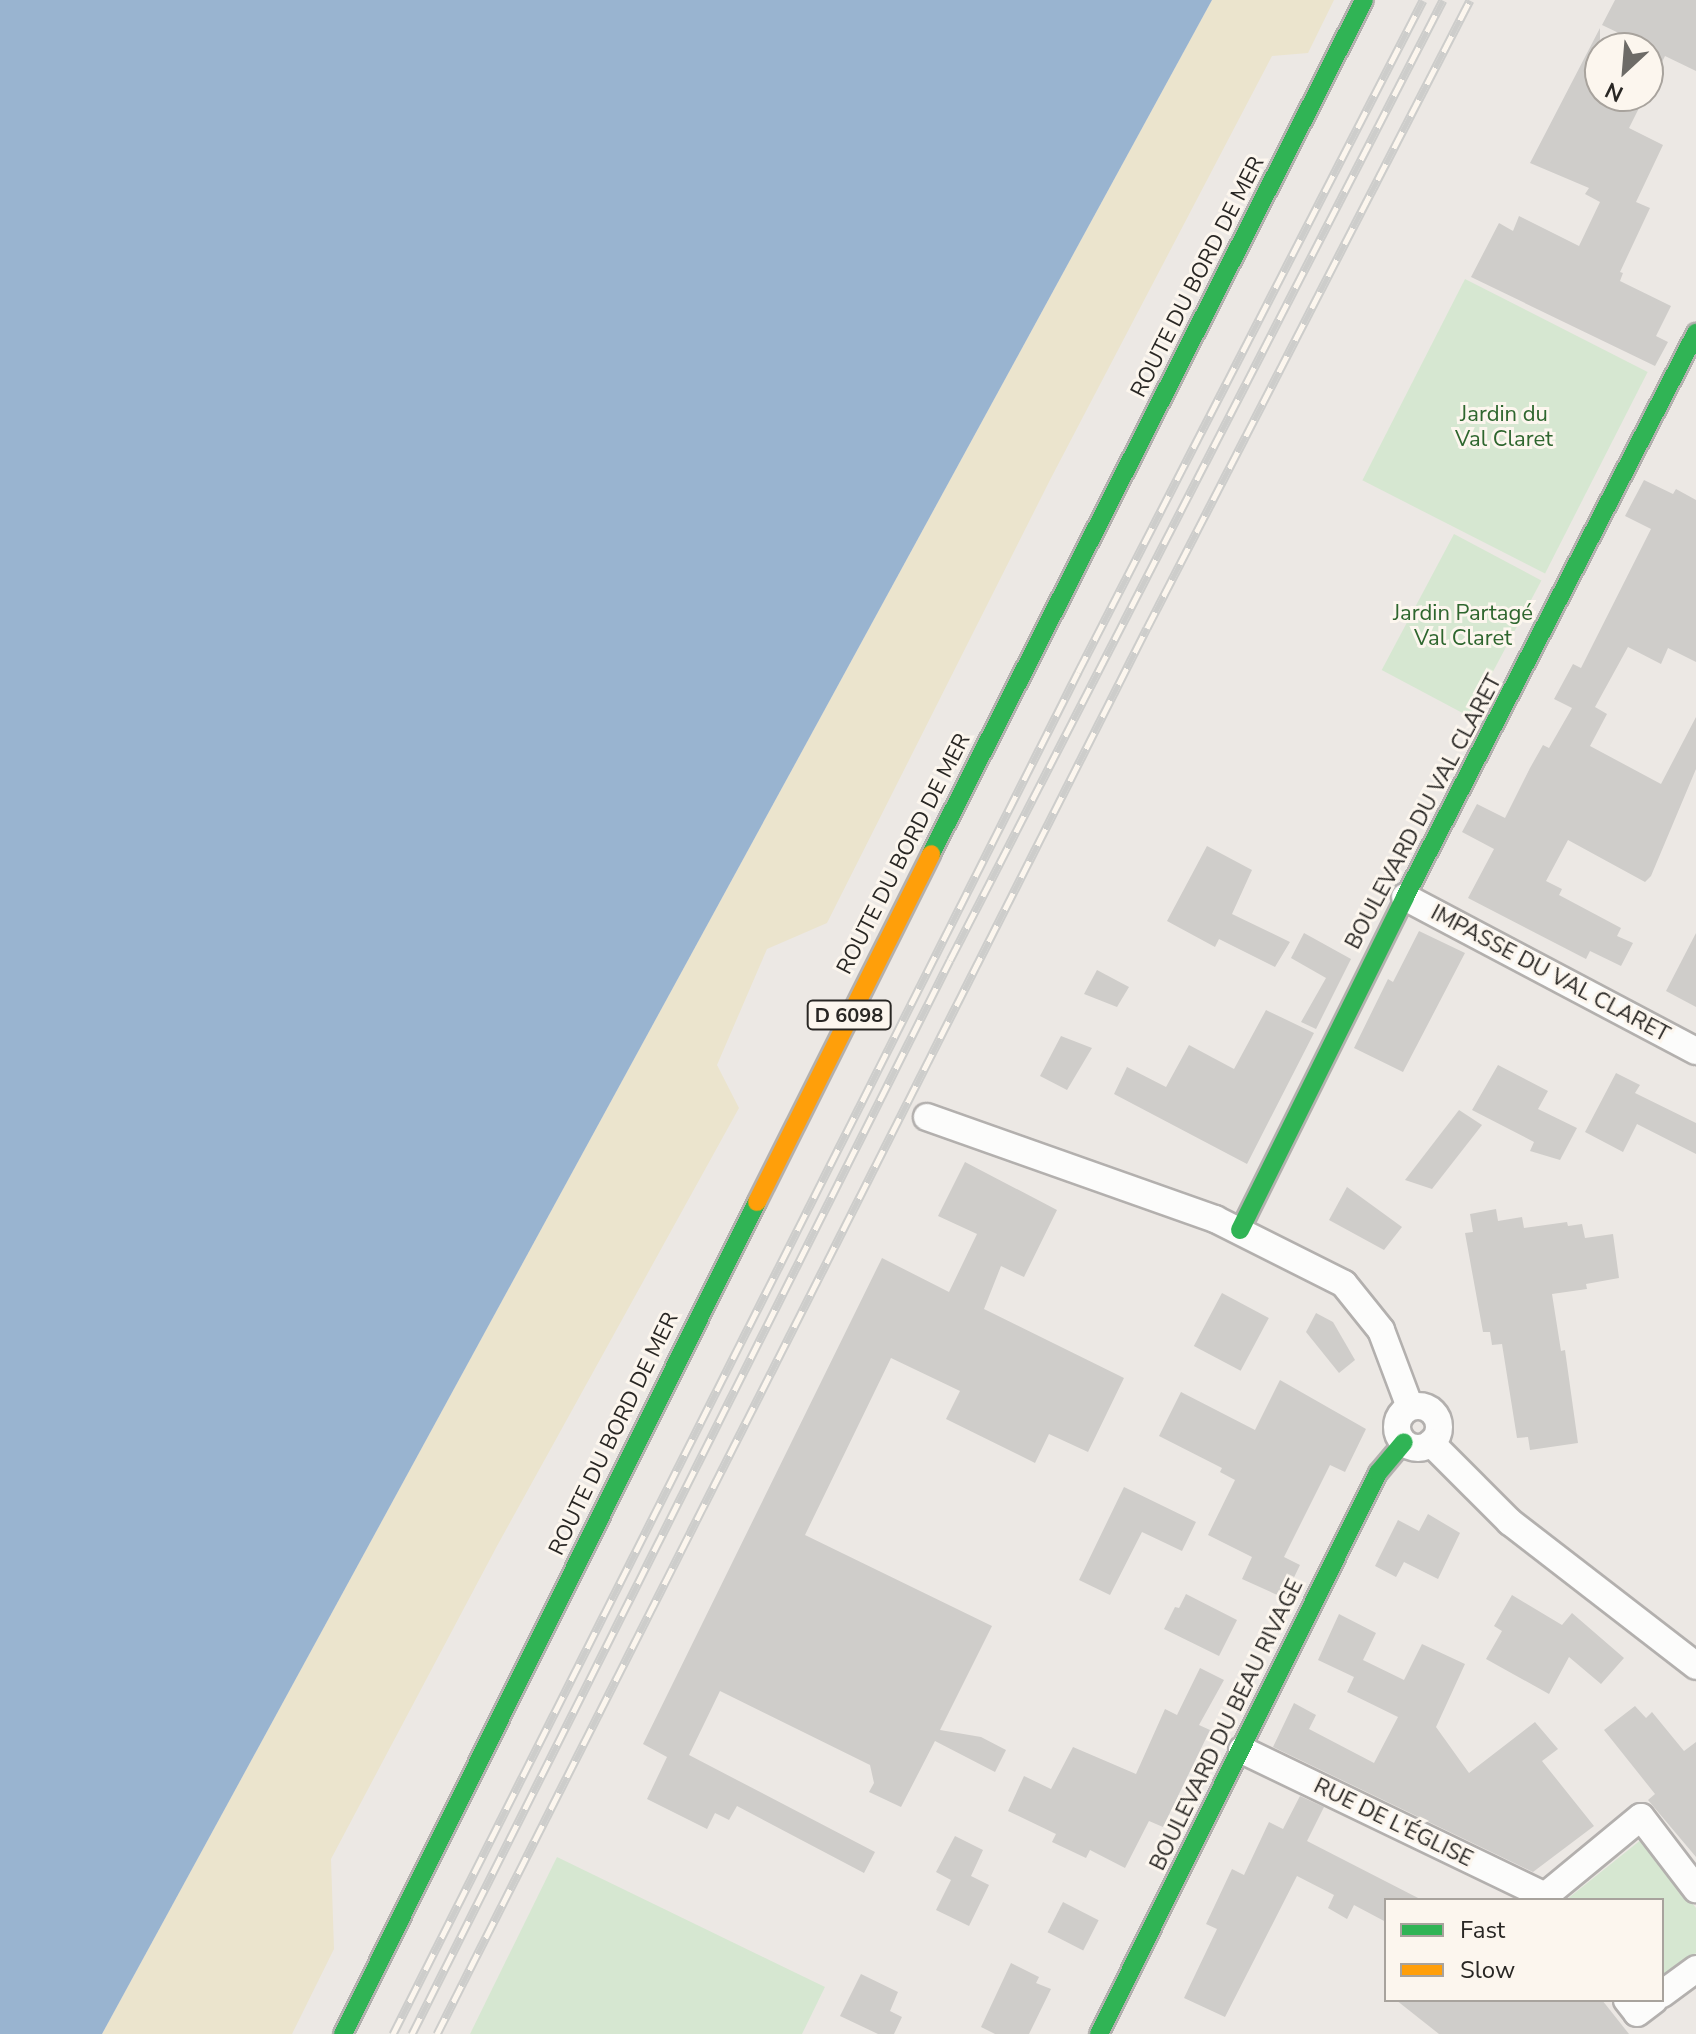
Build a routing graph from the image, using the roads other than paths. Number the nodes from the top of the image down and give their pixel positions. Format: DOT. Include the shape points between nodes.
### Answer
graph roads {
  1 [pos="1364,0"];
  2 [pos="1696,333"];
  3 [pos="1405,897"];
  4 [pos="1696,1051"];
  5 [pos="927,1117"];
  6 [pos="1240,1230"];
  7 [pos="1410,1407"];
  8 [pos="1404,1442"];
  9 [pos="1431,1443"];
  10 [pos="1696,1666"];
  11 [pos="1242,1750"];
  12 [pos="1696,1889"];
  13 [pos="1546,1898"];
  14 [pos="1696,1969"];
  15 [pos="1664,1993"];
  16 [pos="1629,2002"];
  17 [pos="1651,2002"];
  18 [pos="343,2034"];
  19 [pos="1099,2034"];
  1 -- 18 [label="main road, ROUTE DU BORD DE MER / D 6098" via="859,996"];
  2 -- 3 [label="main road, BOULEVARD DU VAL CLARET"];
  3 -- 4 [label="street, IMPASSE DU VAL CLARET"];
  3 -- 6 [label="main road, BOULEVARD DU VAL CLARET"];
  5 -- 6 [label="street"];
  6 -- 7 [label="street" via="1344,1284 1381,1330"];
  7 -- 8 [label="street" via="1397,1423"];
  7 -- 9 [label="street" via="1423,1406 1434,1414 1439,1426"];
  8 -- 9 [label="street" via="1420,1448"];
  8 -- 11 [label="main road, BOULEVARD DU BEAU RIVAGE" via="1378,1473"];
  9 -- 10 [label="street" via="1510,1522"];
  11 -- 13 [label="street, RUE DE L'ÉGLISE"];
  11 -- 19 [label="main road, BOULEVARD DU BEAU RIVAGE"];
  12 -- 13 [label="street" via="1641,1817"];
  14 -- 15 [label="street"];
  16 -- 17 [label="street" via="1637,2013"];
}
